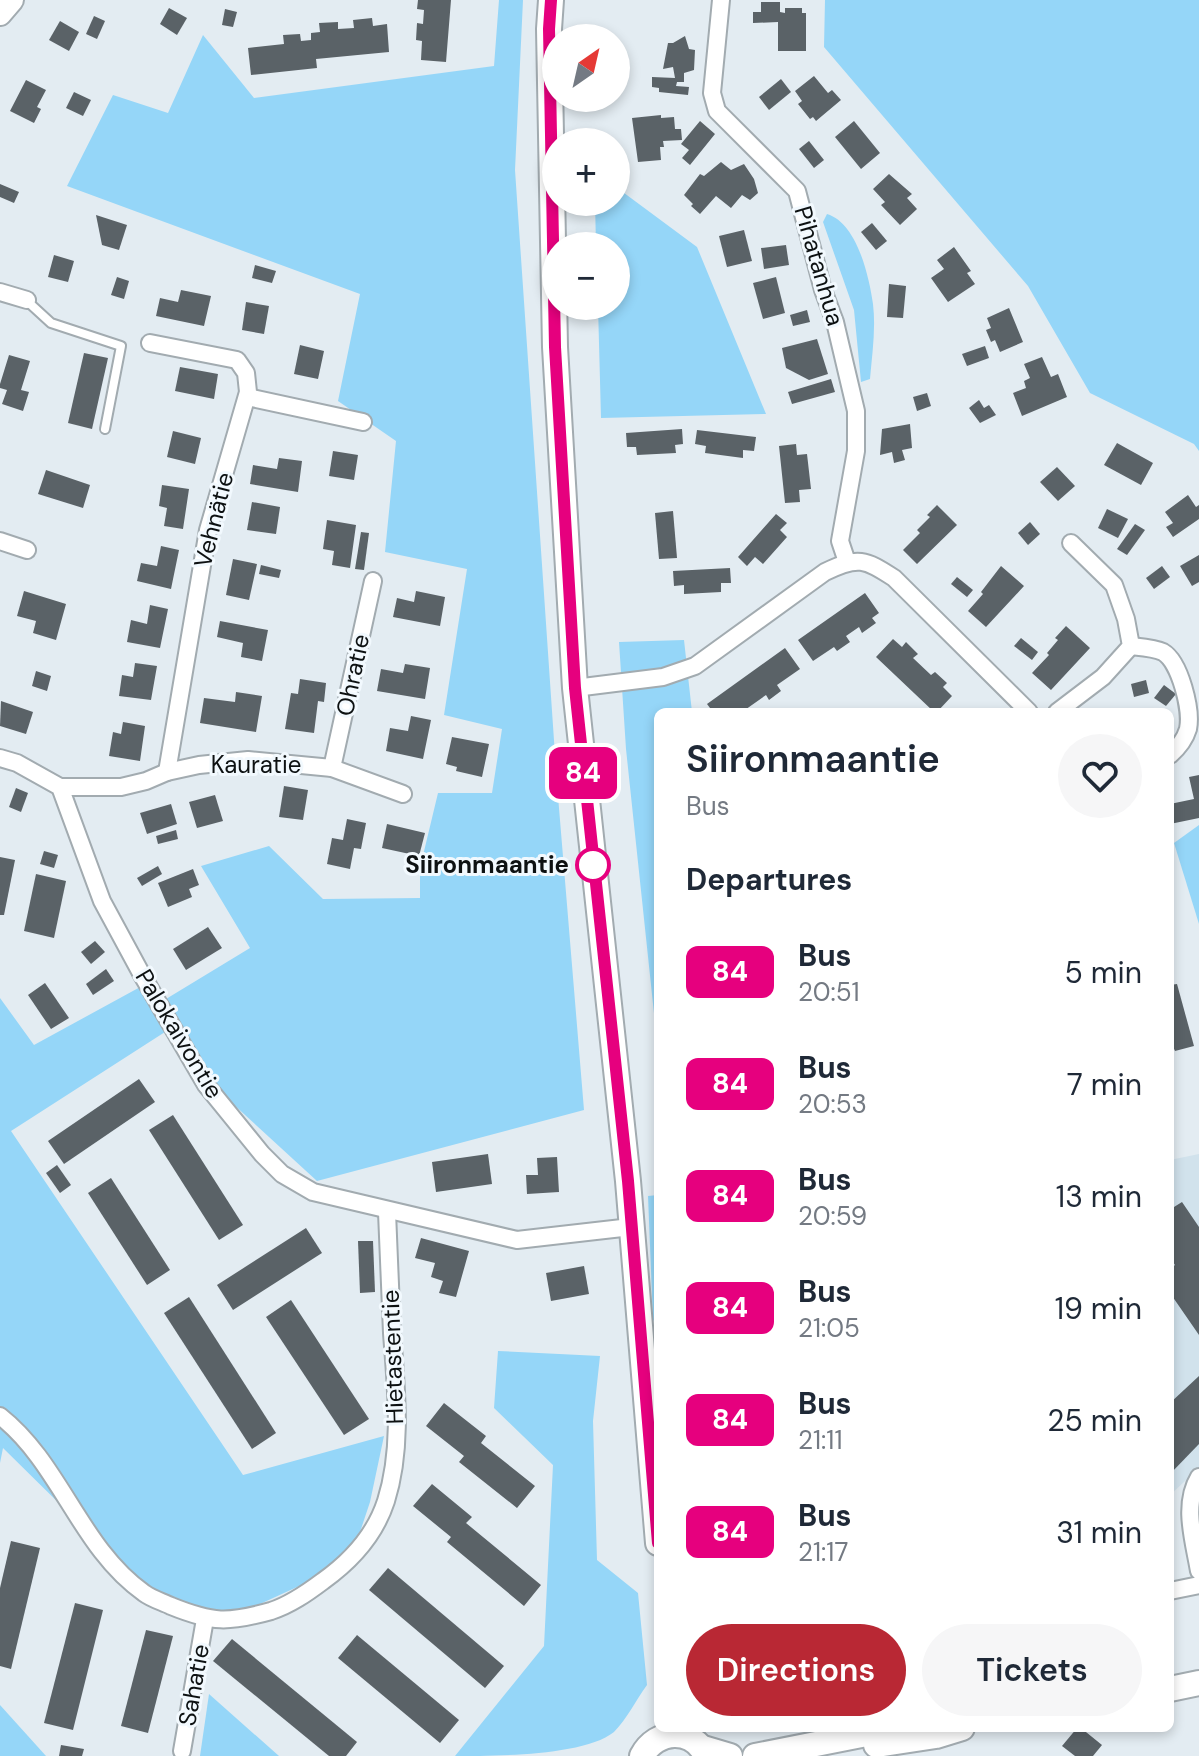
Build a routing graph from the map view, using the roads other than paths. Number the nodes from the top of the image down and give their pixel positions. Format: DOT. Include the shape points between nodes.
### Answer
graph roads {
  1 [pos="12,0"];
  2 [pos="551,0"];
  3 [pos="721,0"];
  4 [pos="0,14"];
  5 [pos="0,292"];
  6 [pos="27,300"];
  7 [pos="150,343"];
  8 [pos="247,397"];
  9 [pos="363,422"];
  10 [pos="105,429"];
  11 [pos="0,541"];
  12 [pos="1071,543"];
  13 [pos="27,550"];
  14 [pos="847,562"];
  15 [pos="373,581"];
  16 [pos="1131,646"];
  17 [pos="575,688"];
  18 [pos="1025,708"];
  19 [pos="1062,708"];
  20 [pos="1174,751"];
  21 [pos="0,758"];
  22 [pos="332,768"];
  23 [pos="167,772"];
  24 [pos="60,787"];
  25 [pos="403,794"];
  26 [pos="387,1212"];
  27 [pos="631,1227"];
  28 [pos="0,1416"];
  29 [pos="1199,1477"];
  30 [pos="654,1496"];
  31 [pos="1199,1571"];
  32 [pos="1199,1585"];
  33 [pos="1174,1590"];
  34 [pos="205,1619"];
  35 [pos="1199,1683"];
  36 [pos="1174,1688"];
  37 [pos="877,1732"];
  38 [pos="949,1732"];
  39 [pos="698,1743"];
  40 [pos="648,1746"];
  41 [pos="182,1751"];
  42 [pos="730,1756"];
  43 [pos="755,1756"];
  44 [pos="822,1756"];
  1 -- 4 [label="street"];
  2 -- 17 [label="main road" via="555,347"];
  3 -- 14 [label="street, Pihatanhua" via="712,93 717,111 797,191 853,396 856,451 840,541"];
  5 -- 6 [label="street"];
  6 -- 10 [label="lane" via="51,323 121,346"];
  7 -- 8 [label="street" via="237,360 246,373"];
  8 -- 9 [label="street"];
  8 -- 23 [label="street, Vehnätie" via="208,530"];
  11 -- 13 [label="street"];
  12 -- 16 [label="street" via="1114,585"];
  14 -- 17 [label="street" via="825,572 695,666 663,677"];
  14 -- 18 [label="street" via="867,561 894,578"];
  15 -- 22 [label="street, Ohratie"];
  16 -- 19 [label="street" via="1103,677"];
  16 -- 20 [label="street" via="1162,652 1175,665 1187,699 1188,728"];
  17 -- 27 [label="main road"];
  21 -- 24 [label="street"];
  22 -- 23 [label="street, Kauratie" via="248,760"];
  22 -- 25 [label="street, Kauratie"];
  23 -- 24 [label="street, Kauratie" via="121,787"];
  24 -- 26 [label="street, Palokaivontie" via="102,901 206,1085 282,1174 313,1192"];
  26 -- 27 [label="street, Palokaivontie" via="517,1240"];
  26 -- 34 [label="street, Hietastentie" via="398,1426 386,1501 361,1548 302,1596 251,1616"];
  27 -- 30 [label="main road"];
  28 -- 34 [label="street, Hietastentie" via="50,1473 112,1567 146,1595"];
  29 -- 31 [label="street" via="1190,1512"];
  32 -- 33 [label="street"];
  34 -- 41 [label="street, Sahatie"];
  35 -- 36 [label="main road"];
  37 -- 43 [label="main road"];
  38 -- 44 [label="main road"];
  39 -- 40 [label="main road" via="668,1735"];
  39 -- 42 [label="main road"];
}
